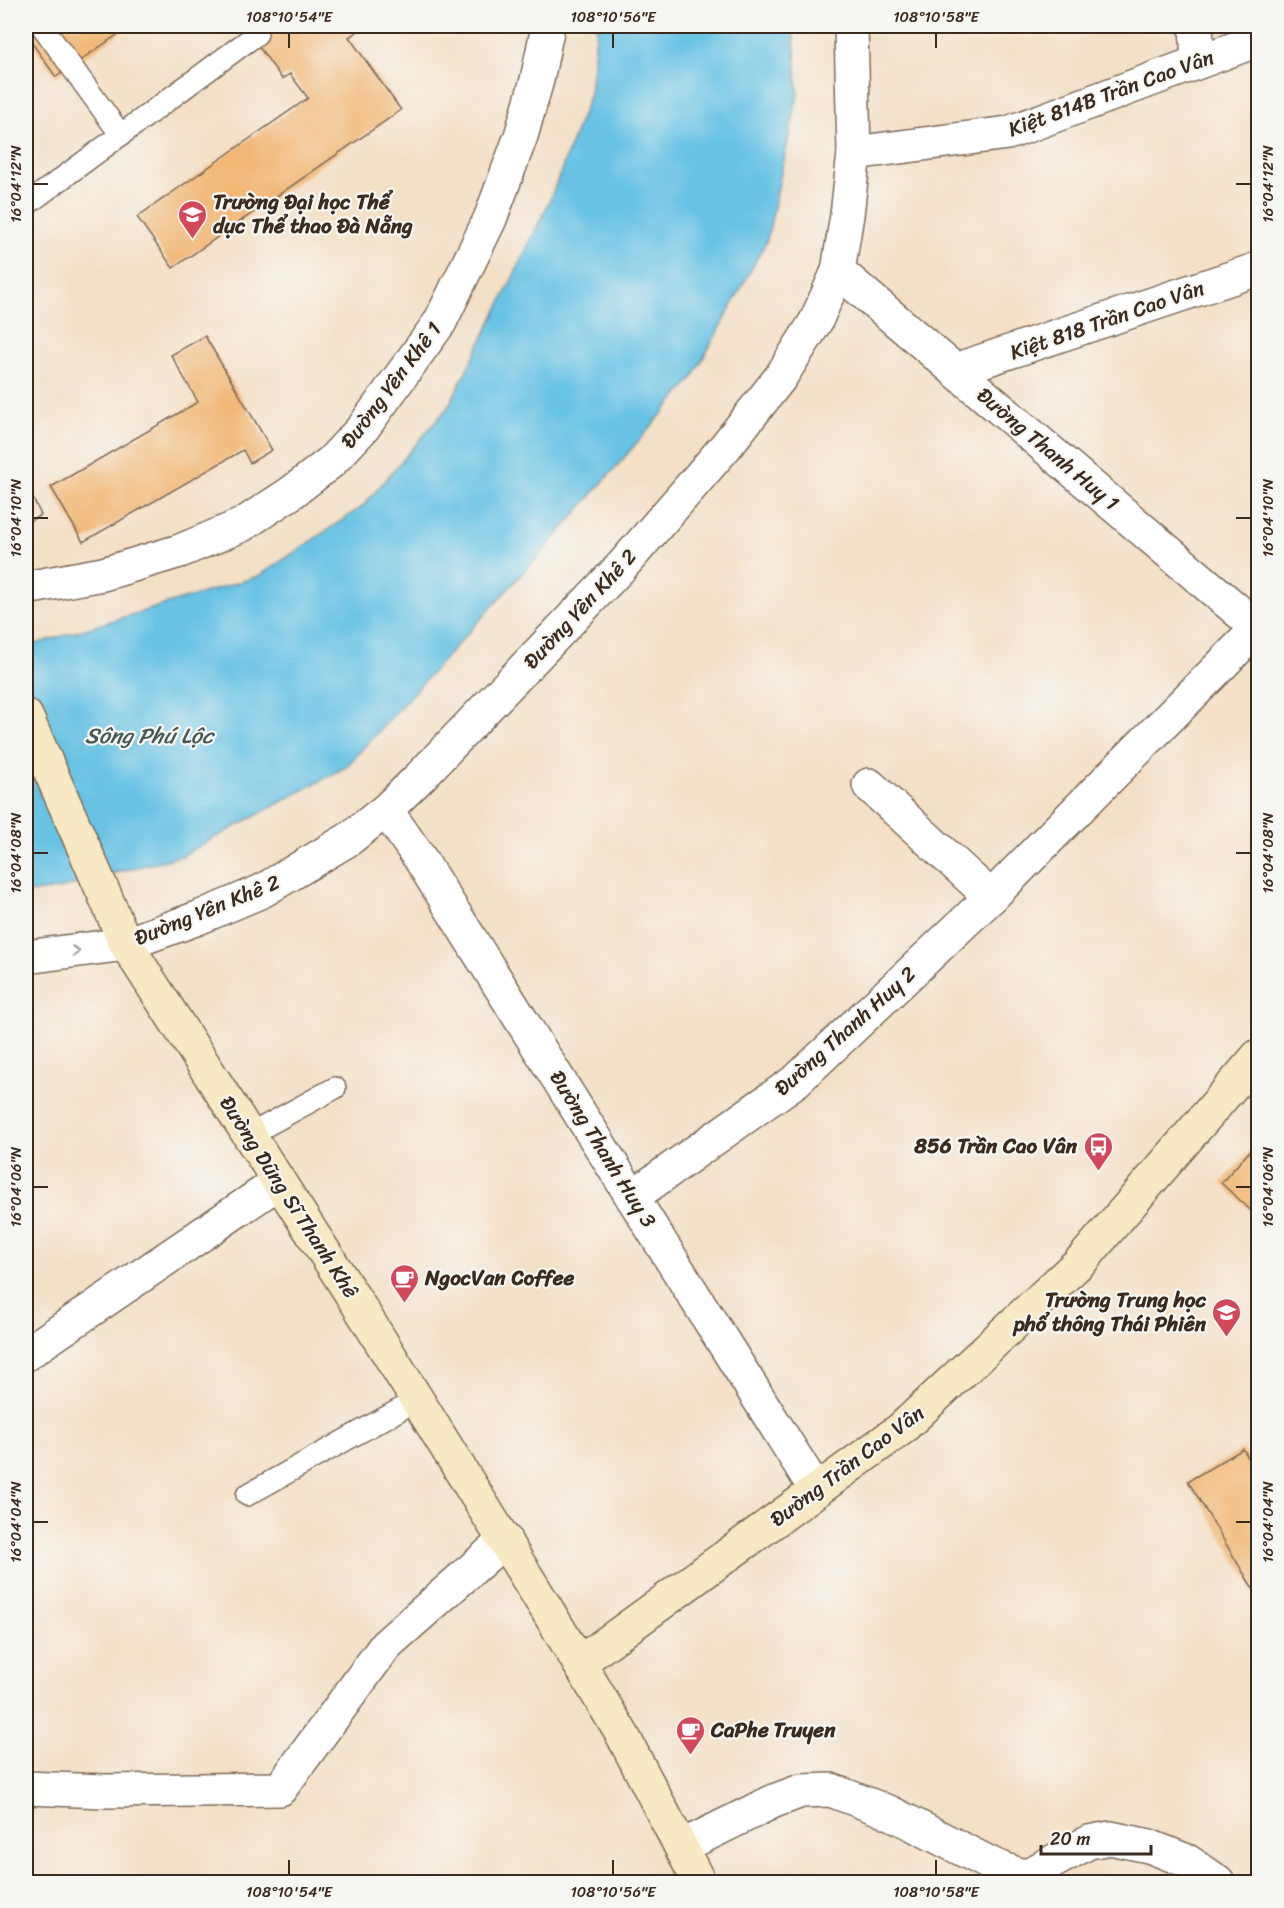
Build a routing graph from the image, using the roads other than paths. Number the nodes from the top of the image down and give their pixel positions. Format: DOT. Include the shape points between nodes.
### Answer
graph roads {
  1 [pos="42,26"];
  2 [pos="548,26"];
  3 [pos="851,26"];
  4 [pos="1196,26"];
  5 [pos="257,34"];
  6 [pos="1258,40"];
  7 [pos="1198,62"];
  8 [pos="121,135"];
  9 [pos="854,153"];
  10 [pos="26,206"];
  11 [pos="1258,269"];
  12 [pos="838,270"];
  13 [pos="955,370"];
  14 [pos="26,588"];
  15 [pos="1258,628"];
  16 [pos="26,716"];
  17 [pos="869,785"];
  18 [pos="386,810"];
  19 [pos="991,897"];
  20 [pos="126,944"];
  21 [pos="26,957"];
  22 [pos="1258,1056"];
  23 [pos="335,1088"];
  24 [pos="249,1135"];
  25 [pos="279,1182"];
  26 [pos="632,1197"];
  27 [pos="26,1354"];
  28 [pos="417,1400"];
  29 [pos="816,1490"];
  30 [pos="247,1495"];
  31 [pos="505,1540"];
  32 [pos="579,1663"];
  33 [pos="26,1788"];
  34 [pos="681,1847"];
  35 [pos="1026,1880"];
  36 [pos="699,1882"];
  37 [pos="1218,1882"];
  1 -- 8 [label="lane"];
  2 -- 14 [label="street, Đường Yên Khê 1" via="537,80 490,219 440,322 363,428 331,462 242,525 180,551 114,571"];
  3 -- 9 [label="street, Đường Yên Khê 2"];
  4 -- 7 [label="street"];
  5 -- 8 [label="lane"];
  6 -- 7 [label="street, Kiệt 814B Trần Cao Vân"];
  7 -- 9 [label="street, Kiệt 814B Trần Cao Vân" via="1008,133"];
  8 -- 10 [label="lane"];
  9 -- 12 [label="street, Đường Yên Khê 2"];
  11 -- 13 [label="street, Kiệt 818 Trần Cao Vân"];
  12 -- 13 [label="street, Đường Thanh Huy 1"];
  12 -- 18 [label="street, Đường Yên Khê 2" via="816,321 780,378 726,446 622,566"];
  13 -- 15 [label="street, Đường Thanh Huy 1"];
  15 -- 19 [label="street, Đường Thanh Huy 2"];
  16 -- 20 [label="main road, Đường Dũng Sĩ Thanh Khê"];
  17 -- 19 [label="street"];
  18 -- 20 [label="street, Đường Yên Khê 2" via="349,839 262,891"];
  18 -- 26 [label="street, Đường Thanh Huy 3"];
  19 -- 26 [label="street, Đường Thanh Huy 2" via="797,1080"];
  21 -- 20 [label="street, Đường Yên Khê 2, one-way"];
  20 -- 24 [label="main road, Đường Dũng Sĩ Thanh Khê"];
  22 -- 29 [label="main road, Đường Trần Cao Vân" via="1083,1259 901,1429"];
  23 -- 24 [label="lane"];
  24 -- 25 [label="main road, Đường Dũng Sĩ Thanh Khê"];
  25 -- 27 [label="street"];
  25 -- 28 [label="main road, Đường Dũng Sĩ Thanh Khê"];
  26 -- 29 [label="street, Đường Thanh Huy 3"];
  28 -- 30 [label="lane"];
  28 -- 31 [label="main road, Đường Dũng Sĩ Thanh Khê"];
  29 -- 32 [label="main road, Đường Trần Cao Vân"];
  31 -- 32 [label="main road, Đường Dũng Sĩ Thanh Khê"];
  31 -- 33 [label="street" via="386,1645 280,1789"];
  32 -- 34 [label="main road" via="623,1736"];
  34 -- 35 [label="street" via="792,1794 831,1790 891,1813"];
  34 -- 36 [label="main road"];
  35 -- 37 [label="street" via="1089,1842 1110,1838 1149,1846 1187,1861"];
}
